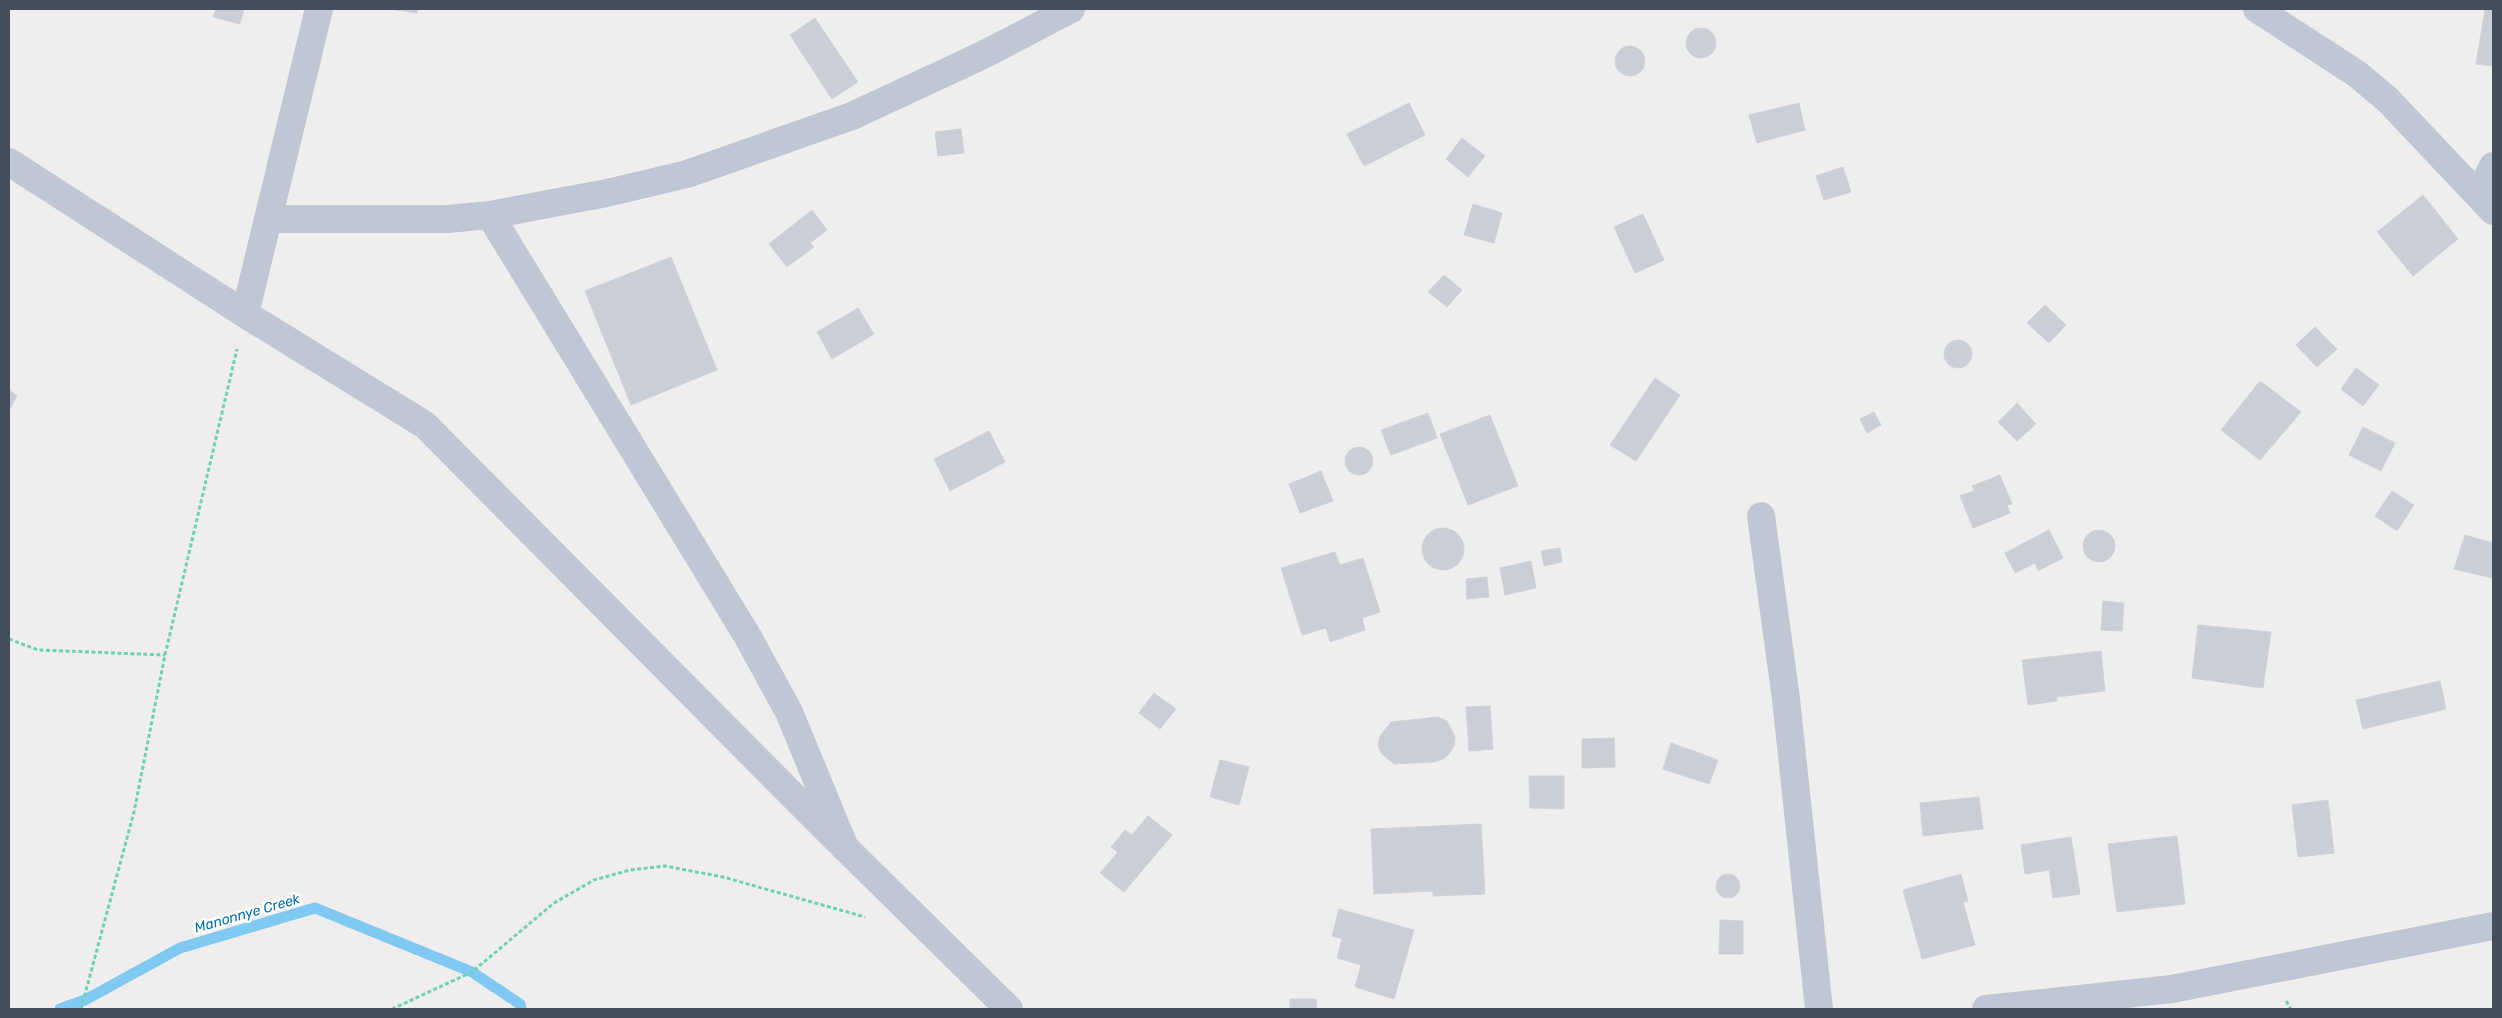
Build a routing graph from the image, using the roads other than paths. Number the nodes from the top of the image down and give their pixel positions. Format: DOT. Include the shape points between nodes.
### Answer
graph roads {
  1 [pos="319,9"];
  2 [pos="1072,9"];
  3 [pos="2257,9"];
  4 [pos="9,162"];
  5 [pos="2493,166"];
  6 [pos="2486,203"];
  7 [pos="490,215"];
  8 [pos="268,219"];
  9 [pos="245,314"];
  10 [pos="1761,516"];
  11 [pos="845,848"];
  12 [pos="2493,926"];
  13 [pos="1009,1009"];
  14 [pos="1820,1009"];
  15 [pos="1986,1009"];
  1 -- 8 [label="street"];
  2 -- 7 [label="street" via="985,54 843,120 686,174"];
  3 -- 6 [label="street" via="2357,74 2388,100"];
  4 -- 9 [label="street"];
  5 -- 6 [label="street"];
  7 -- 8 [label="street" via="448,219"];
  7 -- 11 [label="street" via="748,637 789,712"];
  8 -- 9 [label="street"];
  9 -- 11 [label="street" via="425,425"];
  10 -- 14 [label="street" via="1786,699"];
  11 -- 13 [label="street"];
  12 -- 15 [label="street" via="2172,989"];
}
